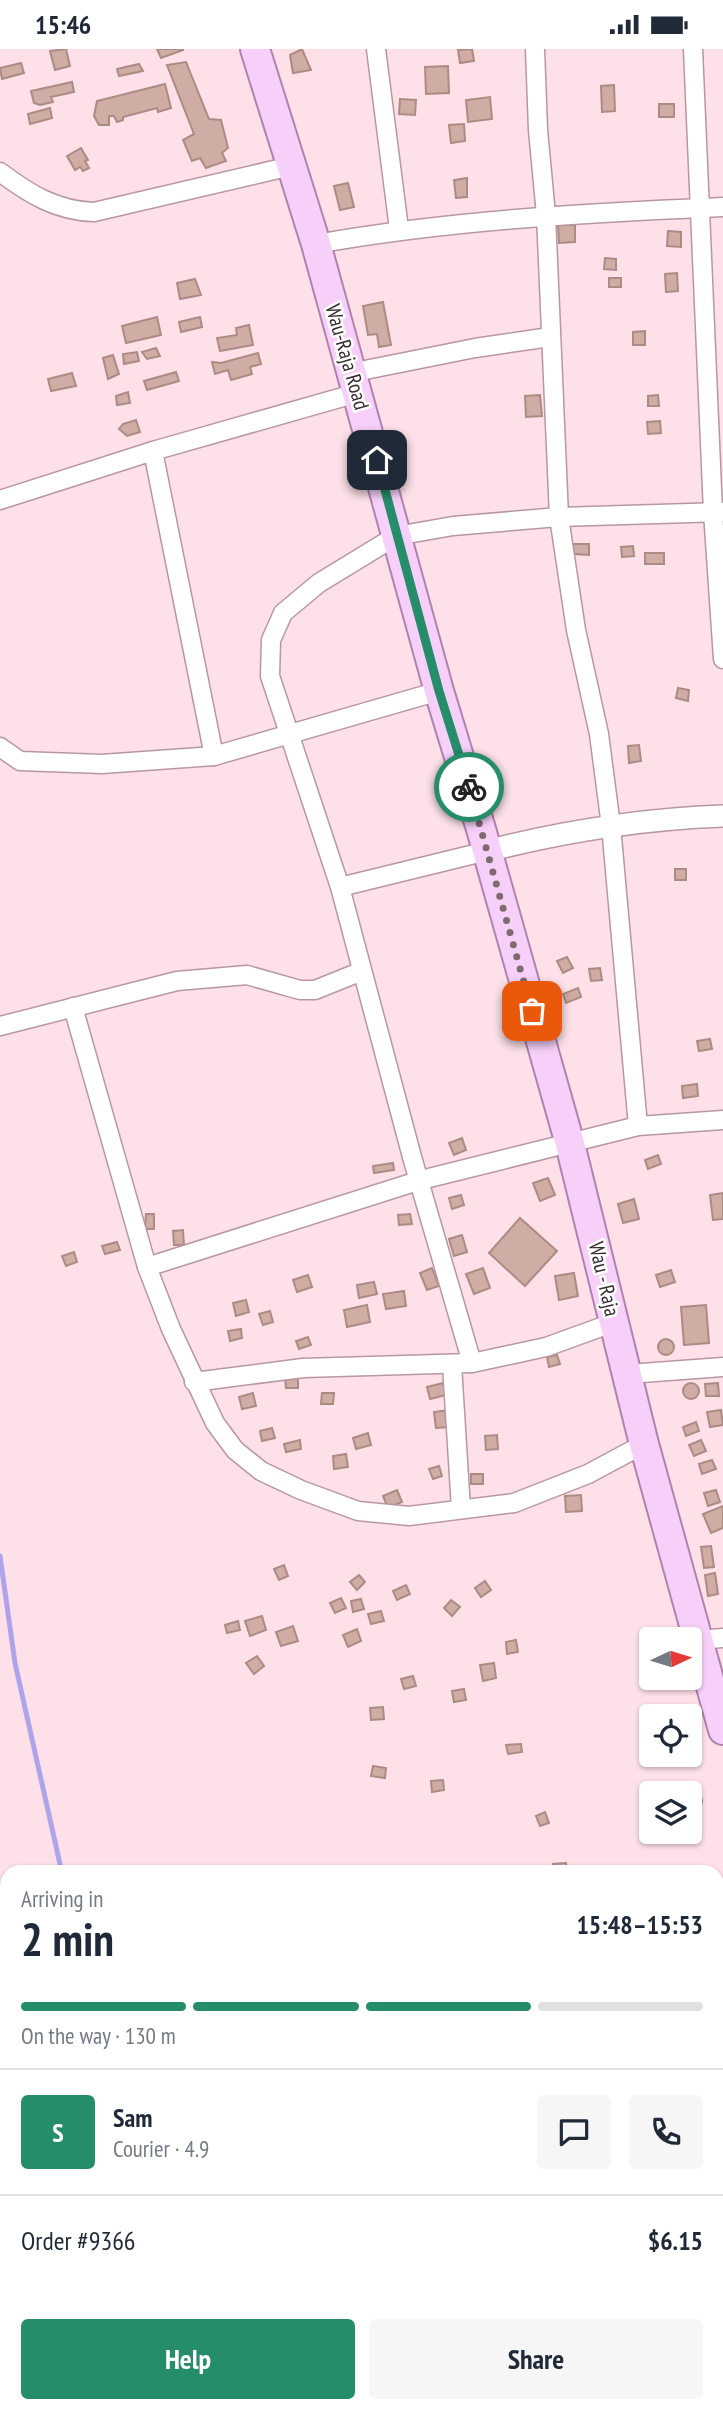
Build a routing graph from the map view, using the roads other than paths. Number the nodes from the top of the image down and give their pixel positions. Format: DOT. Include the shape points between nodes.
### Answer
graph roads {
  1 [pos="255,49"];
  2 [pos="376,49"];
  3 [pos="535,49"];
  4 [pos="693,49"];
  5 [pos="291,166"];
  6 [pos="0,172"];
  7 [pos="723,207"];
  8 [pos="700,208"];
  9 [pos="546,215"];
  10 [pos="399,229"];
  11 [pos="316,244"];
  12 [pos="550,337"];
  13 [pos="354,383"];
  14 [pos="153,451"];
  15 [pos="0,500"];
  16 [pos="718,512"];
  17 [pos="559,517"];
  18 [pos="396,536"];
  19 [pos="723,659"];
  20 [pos="439,691"];
  21 [pos="288,734"];
  22 [pos="0,747"];
  23 [pos="214,756"];
  24 [pos="723,816"];
  25 [pos="611,825"];
  26 [pos="484,840"];
  27 [pos="340,887"];
  28 [pos="362,971"];
  29 [pos="73,1007"];
  30 [pos="0,1025"];
  31 [pos="723,1120"];
  32 [pos="638,1126"];
  33 [pos="570,1144"];
  34 [pos="421,1180"];
  35 [pos="147,1267"];
  36 [pos="615,1322"];
  37 [pos="472,1363"];
  38 [pos="452,1365"];
  39 [pos="723,1367"];
  40 [pos="628,1374"];
  41 [pos="194,1382"];
  42 [pos="644,1444"];
  43 [pos="461,1509"];
  44 [pos="710,1639"];
  45 [pos="723,1730"];
  1 -- 5 [label="main road, Wau-Raja Road"];
  2 -- 10 [label="street"];
  3 -- 9 [label="street"];
  4 -- 8 [label="street"];
  5 -- 6 [label="street" via="94,212 48,203"];
  5 -- 11 [label="main road, Wau-Raja Road"];
  7 -- 8 [label="street"];
  8 -- 9 [label="street"];
  8 -- 16 [label="street"];
  9 -- 10 [label="street"];
  9 -- 12 [label="street"];
  10 -- 11 [label="street"];
  11 -- 13 [label="main road, Wau-Raja Road"];
  12 -- 13 [label="street" via="475,348"];
  12 -- 17 [label="street"];
  13 -- 14 [label="street"];
  13 -- 18 [label="main road, Wau-Raja Road"];
  14 -- 15 [label="street"];
  14 -- 23 [label="street"];
  16 -- 17 [label="street"];
  16 -- 19 [label="street"];
  17 -- 18 [label="street"];
  17 -- 25 [label="street"];
  18 -- 20 [label="main road, Wau-Raja Road"];
  18 -- 21 [label="street" via="319,583 283,614 271,640 270,676"];
  20 -- 21 [label="street"];
  20 -- 26 [label="main road, Wau-Raja Road"];
  21 -- 23 [label="street"];
  21 -- 27 [label="street"];
  22 -- 23 [label="street" via="20,761 102,764"];
  24 -- 25 [label="street"];
  25 -- 26 [label="street"];
  25 -- 32 [label="street"];
  26 -- 27 [label="street"];
  26 -- 33 [label="main road, Wau - Raja"];
  27 -- 28 [label="street"];
  28 -- 29 [label="street" via="315,990 247,975 177,981"];
  28 -- 34 [label="street"];
  29 -- 30 [label="street"];
  29 -- 35 [label="street"];
  31 -- 32 [label="street"];
  32 -- 33 [label="street"];
  33 -- 34 [label="street"];
  33 -- 36 [label="main road, Wau - Raja"];
  34 -- 35 [label="street"];
  34 -- 37 [label="street"];
  35 -- 41 [label="street"];
  36 -- 37 [label="street" via="546,1347"];
  36 -- 40 [label="main road, Wau - Raja"];
  37 -- 38 [label="street"];
  38 -- 41 [label="street" via="303,1368"];
  38 -- 43 [label="street"];
  39 -- 40 [label="street"];
  40 -- 42 [label="main road, Wau - Raja"];
  41 -- 43 [label="street" via="235,1450 261,1471 358,1511 408,1516"];
  42 -- 43 [label="street" via="588,1474 514,1503"];
  42 -- 44 [label="main road, Wau - Raja"];
  44 -- 45 [label="main road, Wau - Raja"];
}
